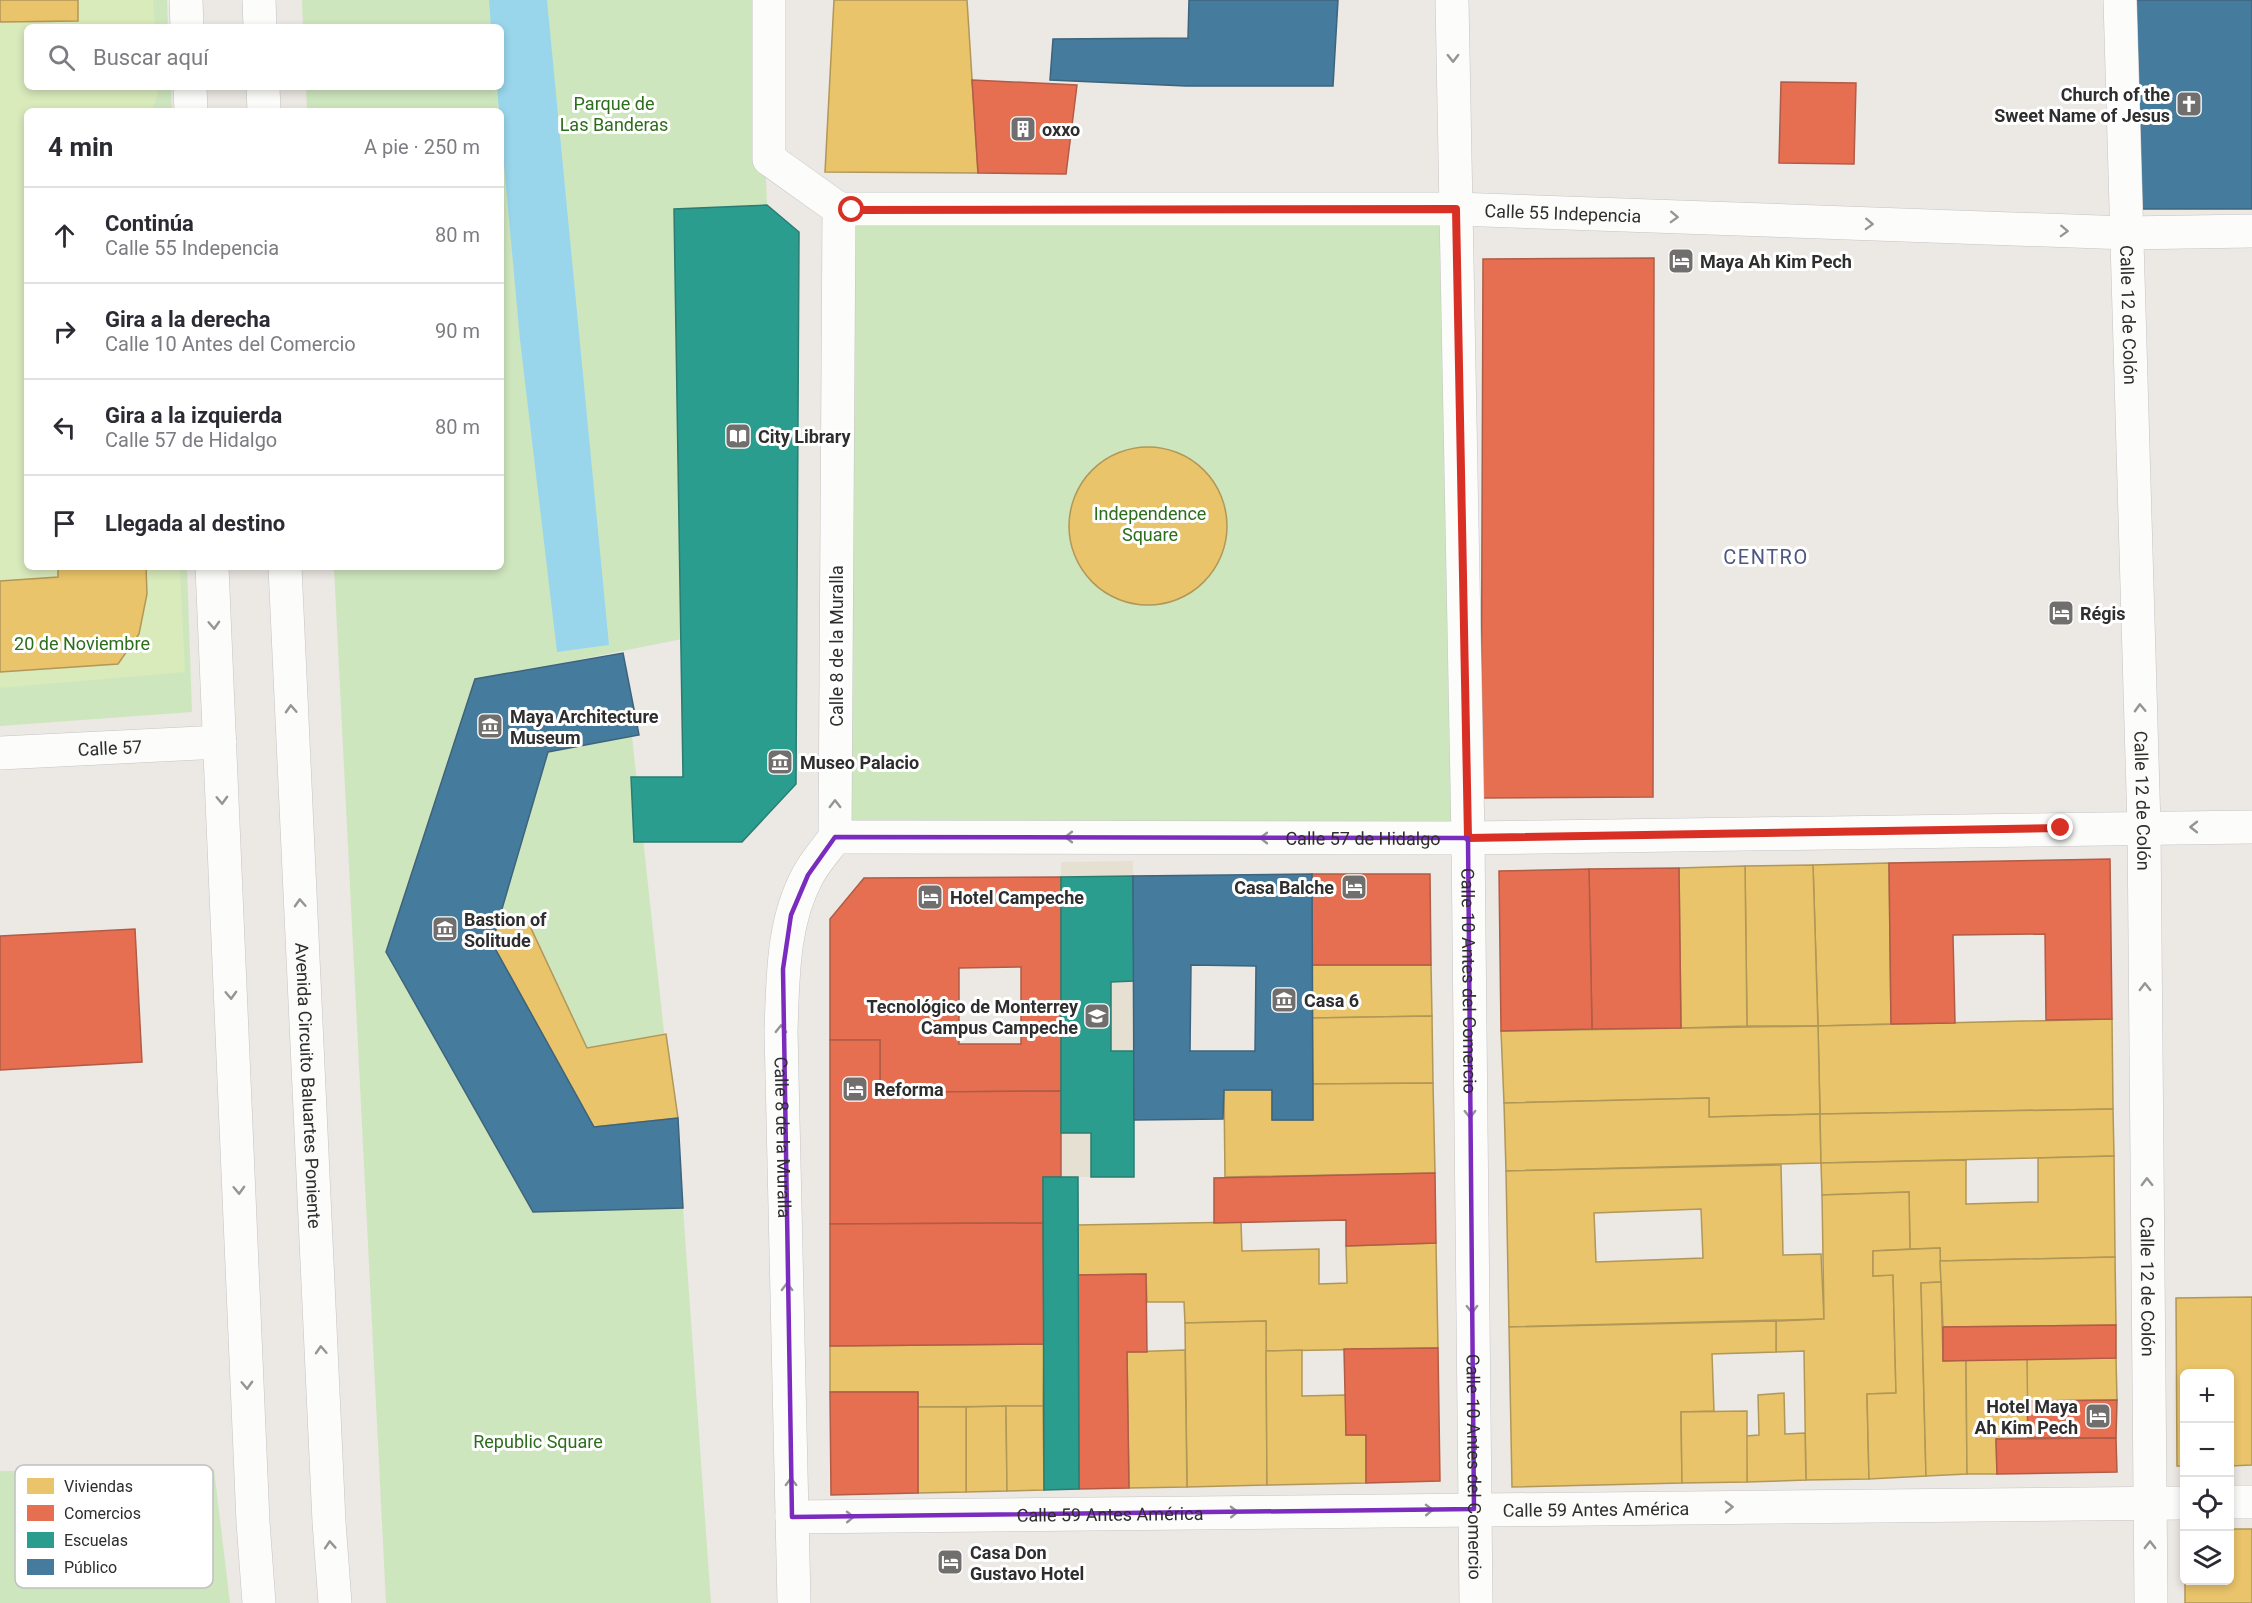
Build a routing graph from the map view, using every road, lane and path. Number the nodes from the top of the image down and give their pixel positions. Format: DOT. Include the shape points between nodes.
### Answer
graph roads {
  1 [pos="186,0"];
  2 [pos="259,0"];
  3 [pos="769,0"];
  4 [pos="1452,0"];
  5 [pos="2120,0"];
  6 [pos="187,24"];
  7 [pos="260,24"];
  8 [pos="190,90"];
  9 [pos="263,90"];
  10 [pos="191,108"];
  11 [pos="264,108"];
  12 [pos="839,209"];
  13 [pos="1456,209"];
  14 [pos="2252,231"];
  15 [pos="2127,233"];
  16 [pos="212,570"];
  17 [pos="285,570"];
  18 [pos="220,742"];
  19 [pos="0,753"];
  20 [pos="2144,827"];
  21 [pos="2252,827"];
  22 [pos="835,837"];
  23 [pos="1468,838"];
  24 [pos="2234,1502"];
  25 [pos="2252,1502"];
  26 [pos="2150,1503"];
  27 [pos="2180,1503"];
  28 [pos="1474,1509"];
  29 [pos="792,1518"];
  30 [pos="259,1603"];
  31 [pos="335,1603"];
  32 [pos="794,1603"];
  33 [pos="1476,1603"];
  34 [pos="2151,1603"];
  1 -- 6 [label="street"];
  2 -- 7 [label="street"];
  3 -- 12 [label="street" via="769,159"];
  4 -- 13 [label="street, Calle 10 Antes del Comercio, one-way"];
  5 -- 15 [label="street, Calle 12 de Colón"];
  8 -- 10 [label="street"];
  9 -- 11 [label="street"];
  12 -- 13 [label="street, Calle 55 Indepencia"];
  22 -- 12 [label="street, Calle 8 de la Muralla, one-way"];
  13 -- 15 [label="street, Calle 55 Indepencia, one-way"];
  13 -- 23 [label="street, Calle 10 Antes del Comercio"];
  14 -- 15 [label="street, Calle 55 Indepencia"];
  20 -- 15 [label="street, Calle 12 de Colón, one-way"];
  16 -- 18 [label="street, one-way"];
  31 -- 17 [label="street, Avenida Circuito Baluartes Poniente, one-way"];
  18 -- 19 [label="street, Calle 57"];
  18 -- 30 [label="street, one-way"];
  21 -- 20 [label="street, Calle 57 de Hidalgo, one-way"];
  20 -- 23 [label="street, Calle 57 de Hidalgo"];
  26 -- 20 [label="street, Calle 12 de Colón, one-way"];
  23 -- 22 [label="street, Calle 57 de Hidalgo, one-way"];
  29 -- 22 [label="street, Calle 8 de la Muralla, one-way" via="781,1031 783,969 791,915 808,875"];
  23 -- 28 [label="street, Calle 10 Antes del Comercio, one-way"];
  24 -- 25 [label="street"];
  26 -- 27 [label="street, Calle 59 Antes América"];
  28 -- 26 [label="street, Calle 59 Antes América, one-way"];
  34 -- 26 [label="street, Calle 12 de Colón, one-way"];
  29 -- 28 [label="street, Calle 59 Antes América, one-way"];
  28 -- 33 [label="street, Calle 10 Antes del Comercio"];
  29 -- 32 [label="street, Calle 8 de la Muralla"];
}
